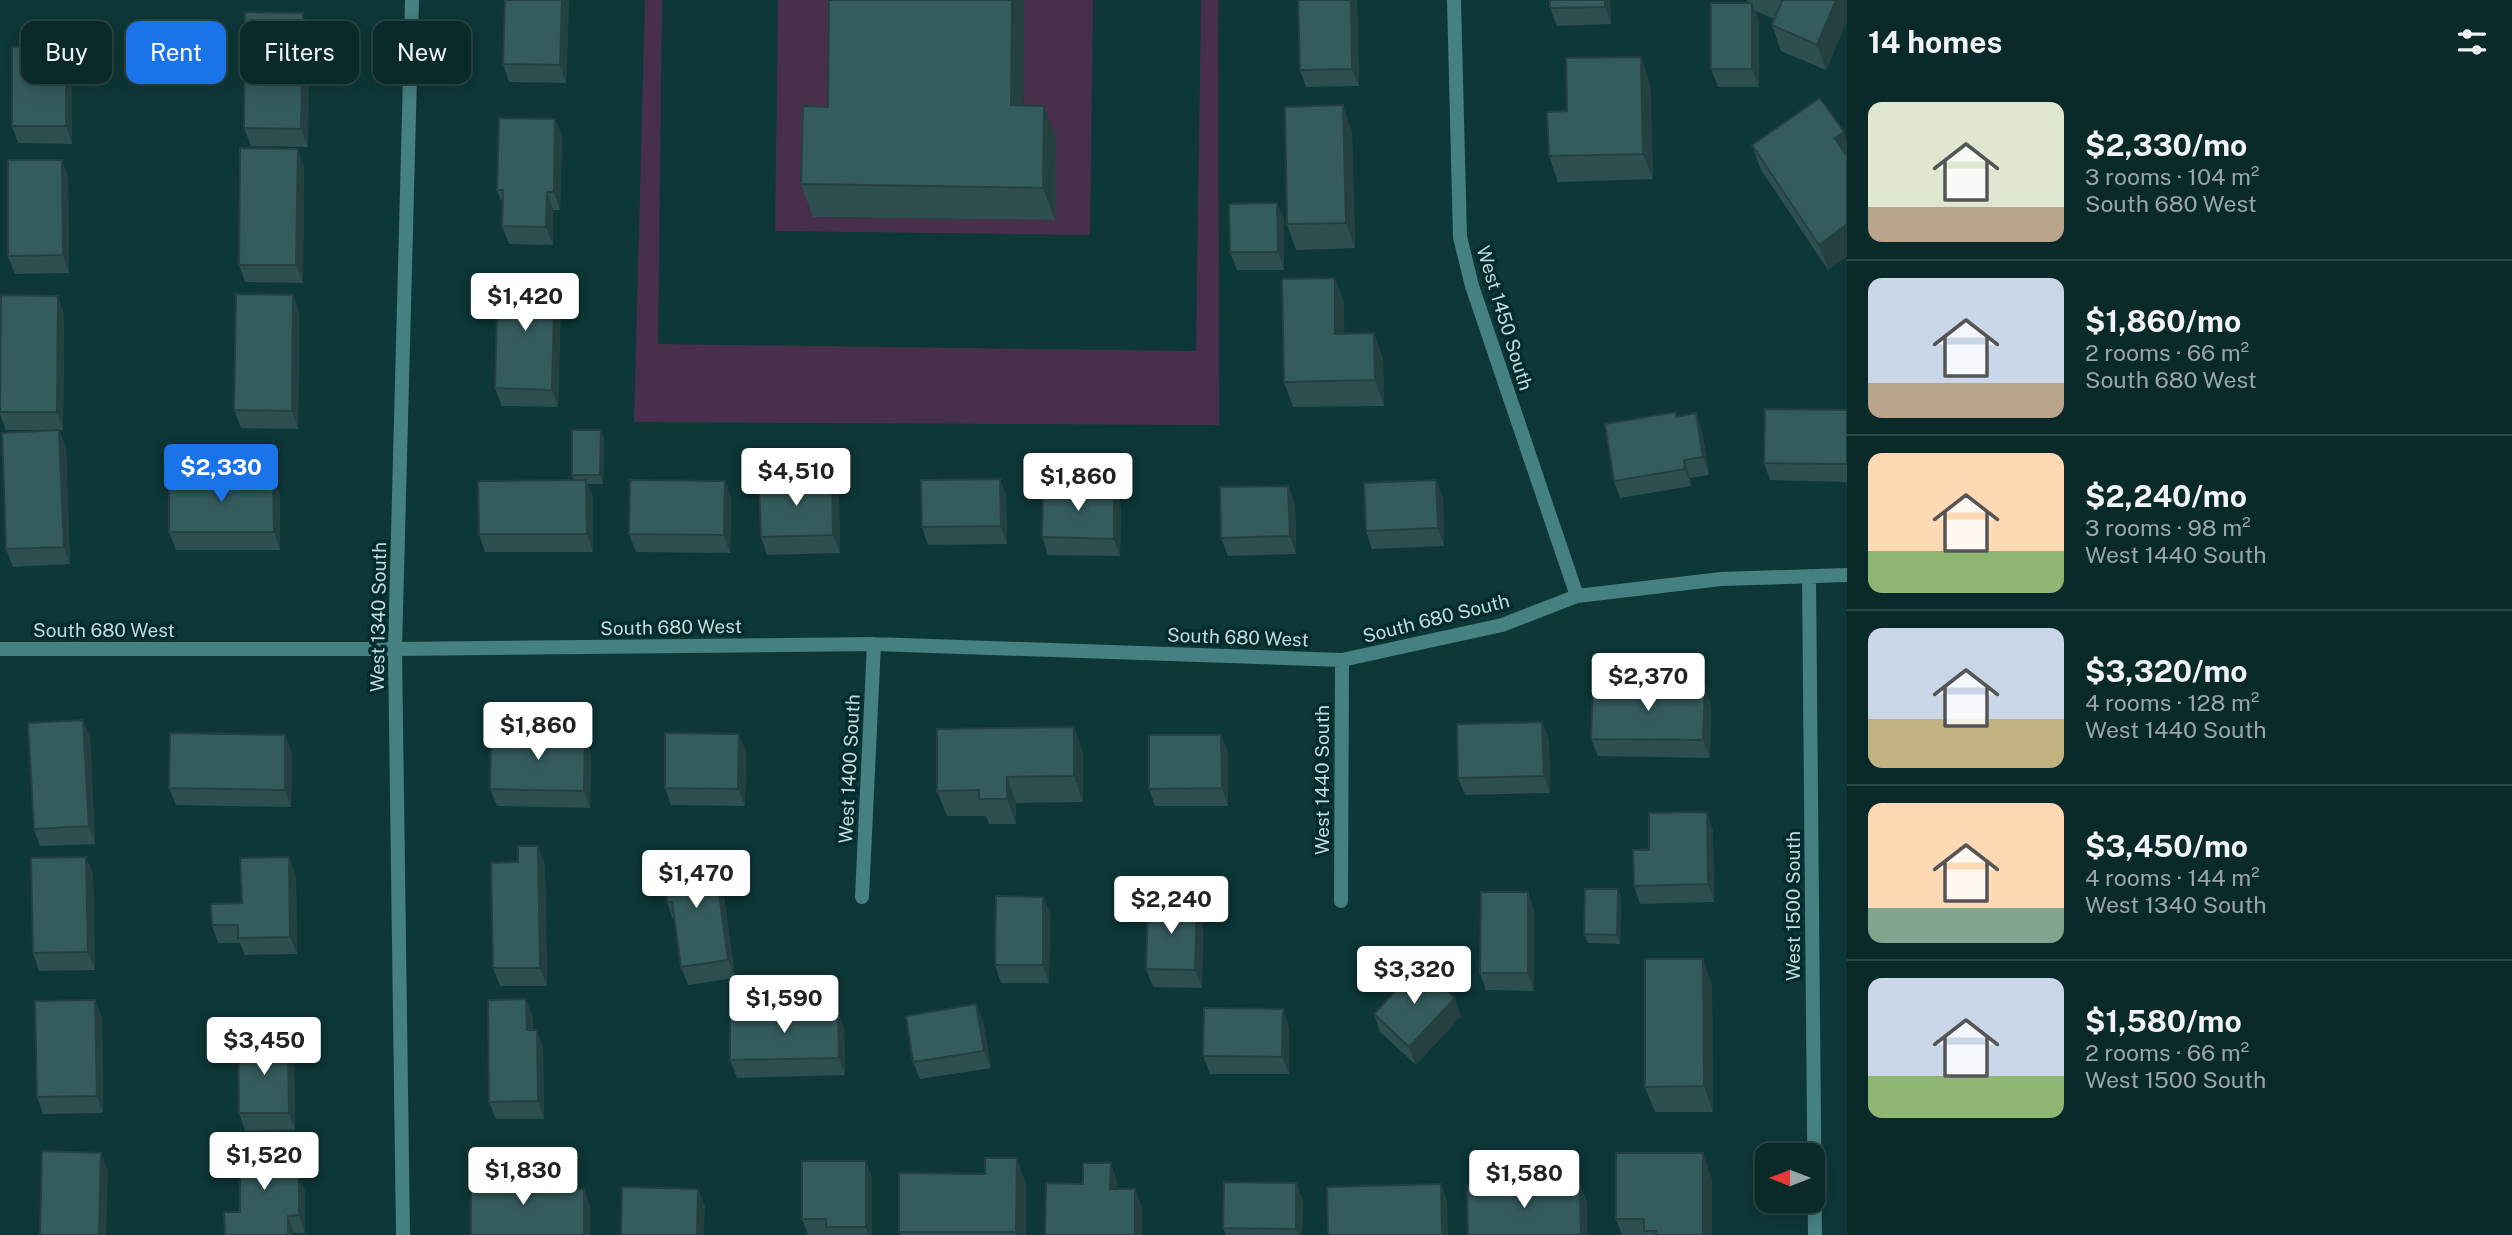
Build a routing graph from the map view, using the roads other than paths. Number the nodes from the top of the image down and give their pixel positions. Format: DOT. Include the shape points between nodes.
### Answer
graph roads {
  1 [pos="412,0"];
  2 [pos="1454,0"];
  3 [pos="1847,575"];
  4 [pos="1809,576"];
  5 [pos="1577,596"];
  6 [pos="874,644"];
  7 [pos="0,649"];
  8 [pos="396,649"];
  9 [pos="1342,660"];
  10 [pos="862,897"];
  11 [pos="1341,901"];
  12 [pos="403,1235"];
  13 [pos="1815,1235"];
  1 -- 8 [label="street, West 1340 South"];
  2 -- 5 [label="street, West 1450 South" via="1460,237 1472,286"];
  3 -- 4 [label="street"];
  4 -- 5 [label="street" via="1721,579"];
  4 -- 13 [label="street, West 1500 South"];
  5 -- 9 [label="street, South 680 South" via="1502,625"];
  6 -- 8 [label="street, South 680 West"];
  6 -- 9 [label="street, South 680 West"];
  6 -- 10 [label="street, West 1400 South"];
  7 -- 8 [label="street, South 680 West"];
  8 -- 12 [label="street, West 1340 South"];
  9 -- 11 [label="street, West 1440 South"];
}
